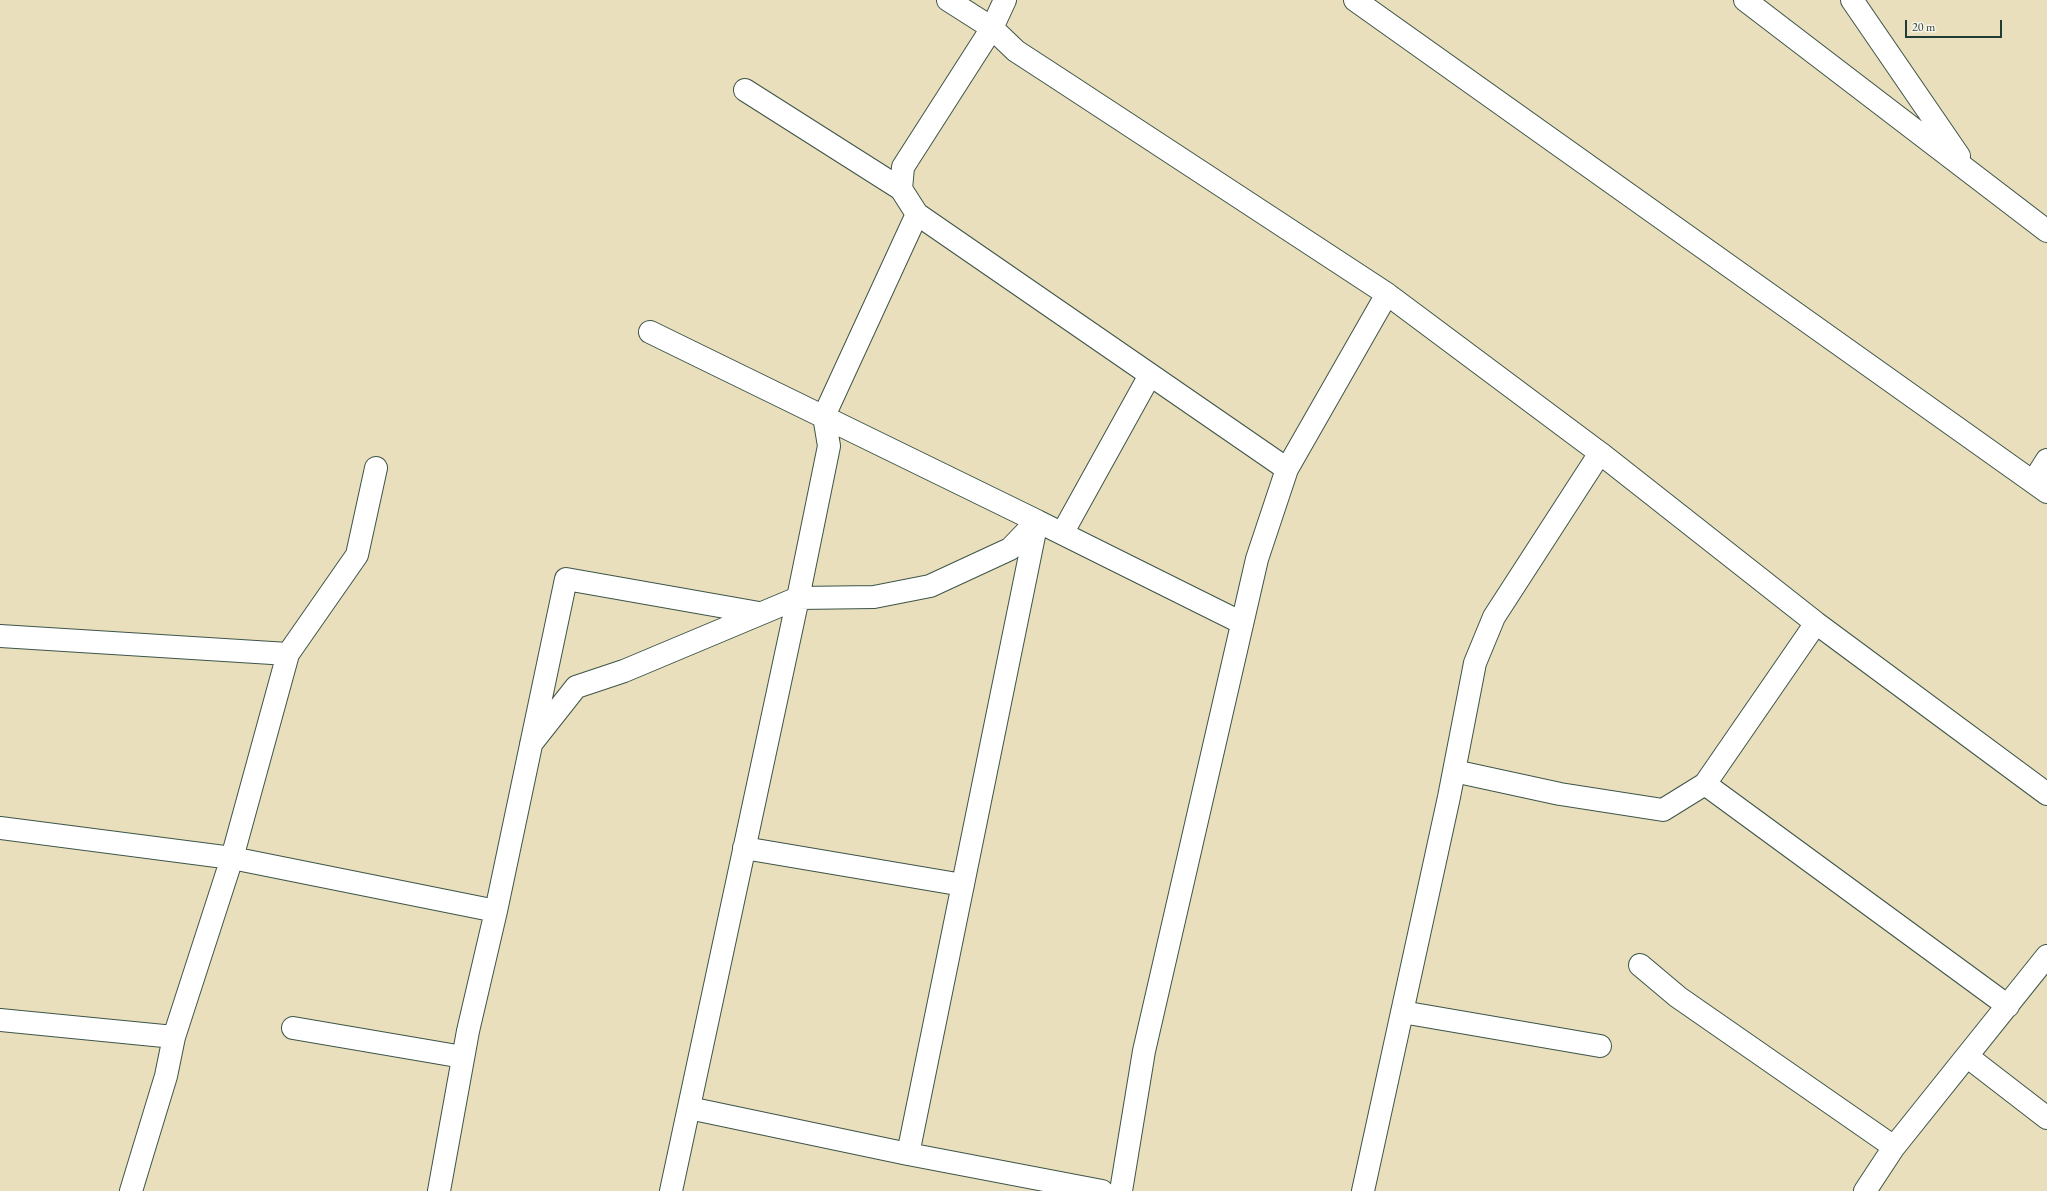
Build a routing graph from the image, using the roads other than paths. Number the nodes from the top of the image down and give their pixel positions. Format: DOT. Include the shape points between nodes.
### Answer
graph roads {
  1 [pos="948,0"];
  2 [pos="1005,0"];
  3 [pos="1355,0"];
  4 [pos="1745,0"];
  5 [pos="1852,0"];
  6 [pos="992,28"];
  7 [pos="745,90"];
  8 [pos="1970,172"];
  9 [pos="901,189"];
  10 [pos="917,214"];
  11 [pos="2047,231"];
  12 [pos="1387,294"];
  13 [pos="650,332"];
  14 [pos="1150,375"];
  15 [pos="824,416"];
  16 [pos="1600,452"];
  17 [pos="2047,460"];
  18 [pos="376,468"];
  19 [pos="1287,469"];
  20 [pos="2040,487"];
  21 [pos="1037,521"];
  22 [pos="1063,532"];
  23 [pos="798,598"];
  24 [pos="759,613"];
  25 [pos="1242,623"];
  26 [pos="1816,624"];
  27 [pos="0,636"];
  28 [pos="288,654"];
  29 [pos="531,744"];
  30 [pos="1454,770"];
  31 [pos="1705,784"];
  32 [pos="2047,794"];
  33 [pos="0,828"];
  34 [pos="744,848"];
  35 [pos="232,858"];
  36 [pos="962,885"];
  37 [pos="496,911"];
  38 [pos="2047,956"];
  39 [pos="1640,965"];
  40 [pos="2008,1006"];
  41 [pos="1402,1012"];
  42 [pos="0,1020"];
  43 [pos="293,1028"];
  44 [pos="174,1037"];
  45 [pos="1600,1046"];
  46 [pos="463,1057"];
  47 [pos="1968,1057"];
  48 [pos="689,1108"];
  49 [pos="2047,1118"];
  50 [pos="1894,1148"];
  51 [pos="908,1154"];
  52 [pos="131,1191"];
  53 [pos="439,1191"];
  54 [pos="671,1191"];
  55 [pos="1102,1191"];
  56 [pos="1120,1191"];
  57 [pos="1364,1191"];
  58 [pos="1865,1191"];
  1 -- 6 [label="street"];
  2 -- 6 [label="street"];
  3 -- 20 [label="street"];
  4 -- 8 [label="street"];
  5 -- 8 [label="street"];
  6 -- 9 [label="street" via="903,167"];
  6 -- 12 [label="street" via="1016,51"];
  7 -- 9 [label="street"];
  8 -- 11 [label="street"];
  9 -- 10 [label="street"];
  10 -- 14 [label="street"];
  10 -- 15 [label="street"];
  12 -- 16 [label="street"];
  12 -- 19 [label="street"];
  13 -- 15 [label="street"];
  14 -- 19 [label="street"];
  14 -- 22 [label="street"];
  15 -- 21 [label="street"];
  15 -- 23 [label="street" via="829,446"];
  16 -- 26 [label="street"];
  16 -- 30 [label="street" via="1494,617 1475,663"];
  17 -- 20 [label="street"];
  18 -- 28 [label="street" via="357,556"];
  19 -- 25 [label="street" via="1257,559"];
  21 -- 22 [label="street"];
  21 -- 23 [label="street" via="1010,549 930,586 874,597"];
  21 -- 36 [label="street"];
  22 -- 25 [label="street"];
  23 -- 24 [label="street"];
  23 -- 34 [label="street"];
  24 -- 29 [label="street" via="624,670 576,687"];
  24 -- 29 [label="street" via="566,579"];
  25 -- 56 [label="street" via="1144,1051"];
  26 -- 31 [label="street"];
  26 -- 32 [label="street"];
  27 -- 28 [label="street"];
  28 -- 35 [label="street"];
  29 -- 37 [label="street"];
  30 -- 31 [label="street" via="1560,794 1663,810"];
  30 -- 41 [label="street"];
  31 -- 40 [label="street"];
  33 -- 35 [label="street"];
  34 -- 36 [label="street"];
  34 -- 48 [label="street"];
  35 -- 37 [label="street"];
  35 -- 44 [label="street"];
  36 -- 51 [label="street"];
  37 -- 46 [label="street"];
  38 -- 40 [label="street"];
  39 -- 50 [label="street" via="1678,997"];
  40 -- 47 [label="street"];
  41 -- 45 [label="street"];
  41 -- 57 [label="street"];
  42 -- 44 [label="street"];
  43 -- 46 [label="street"];
  44 -- 52 [label="street" via="166,1076"];
  46 -- 53 [label="street"];
  47 -- 49 [label="street"];
  47 -- 50 [label="street"];
  48 -- 51 [label="street"];
  48 -- 54 [label="street"];
  50 -- 58 [label="street"];
  51 -- 55 [label="street"];
}
